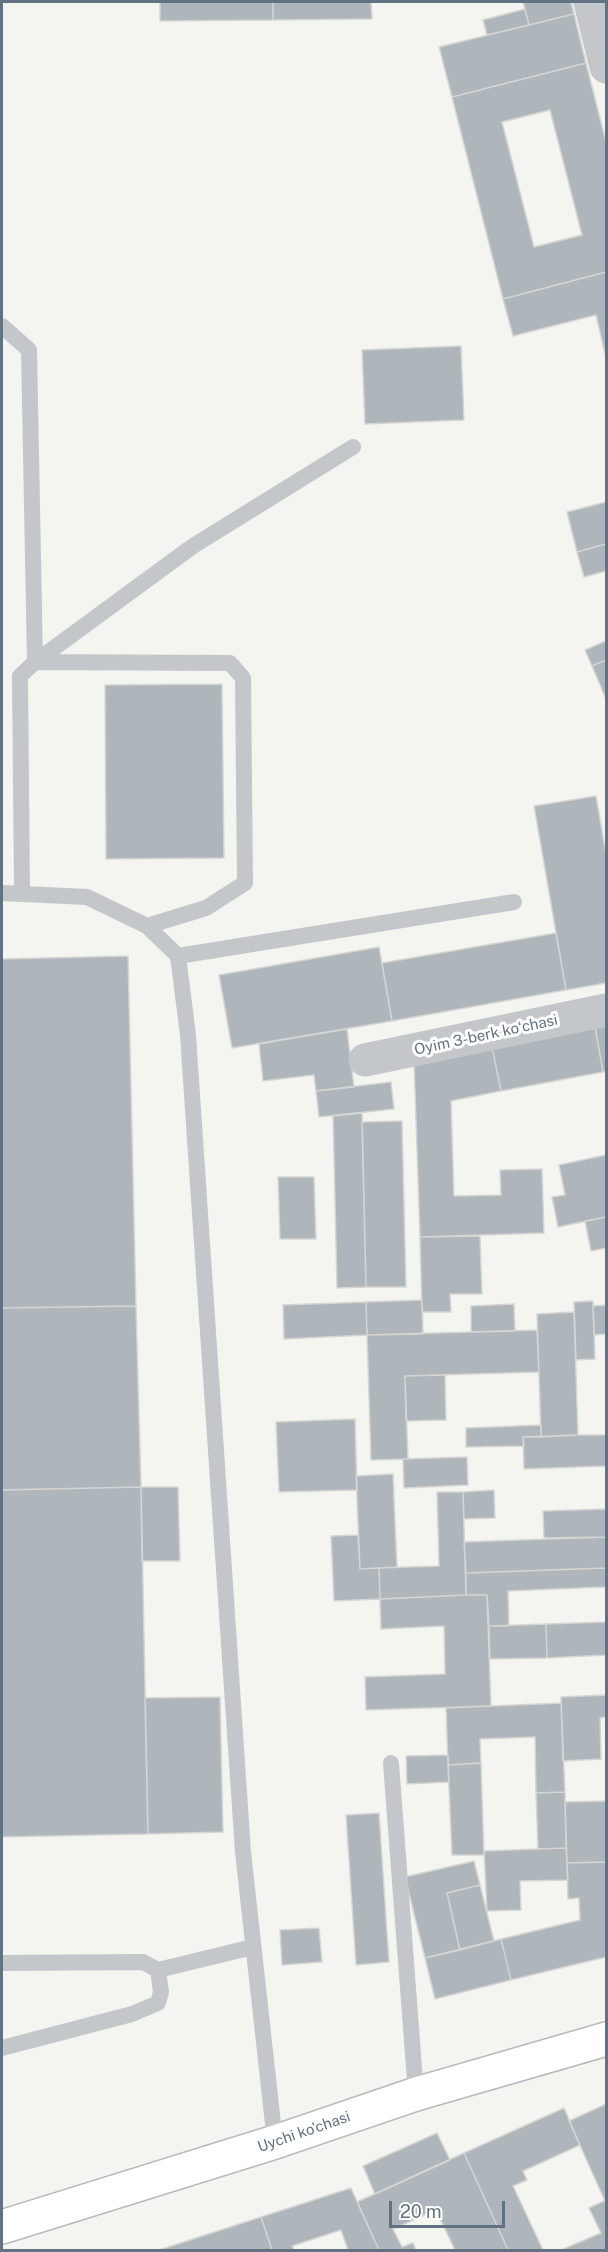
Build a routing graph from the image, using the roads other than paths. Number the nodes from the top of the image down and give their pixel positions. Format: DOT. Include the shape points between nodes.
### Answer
graph roads {
  1 [pos="590,2"];
  2 [pos="606,67"];
  3 [pos="2,326"];
  4 [pos="353,447"];
  5 [pos="35,662"];
  6 [pos="2,893"];
  7 [pos="22,893"];
  8 [pos="514,902"];
  9 [pos="147,926"];
  10 [pos="178,956"];
  11 [pos="606,1010"];
  12 [pos="365,1060"];
  13 [pos="392,1763"];
  14 [pos="253,1947"];
  15 [pos="2,1964"];
  16 [pos="158,1970"];
  17 [pos="606,2039"];
  18 [pos="2,2049"];
  19 [pos="416,2094"];
  20 [pos="274,2142"];
  21 [pos="2,2227"];
  1 -- 2 [label="street"];
  3 -- 5 [label="lane" via="28,350"];
  4 -- 5 [label="lane" via="193,546"];
  5 -- 7 [label="lane" via="20,676"];
  5 -- 9 [label="lane" via="230,663 243,678 245,883 206,908"];
  6 -- 7 [label="lane"];
  7 -- 9 [label="lane" via="87,897"];
  8 -- 10 [label="lane"];
  9 -- 10 [label="lane"];
  10 -- 14 [label="lane" via="188,1035 243,1852"];
  11 -- 12 [label="street, Oyim 3-berk koʻchasi"];
  13 -- 19 [label="lane"];
  14 -- 16 [label="lane"];
  14 -- 20 [label="lane"];
  15 -- 16 [label="lane" via="143,1962"];
  16 -- 18 [label="lane" via="158,2003 132,2014"];
  17 -- 19 [label="main road, Uychi ko'chasi"];
  19 -- 20 [label="main road, Uychi ko'chasi"];
  20 -- 21 [label="main road, Uychi ko'chasi"];
}
